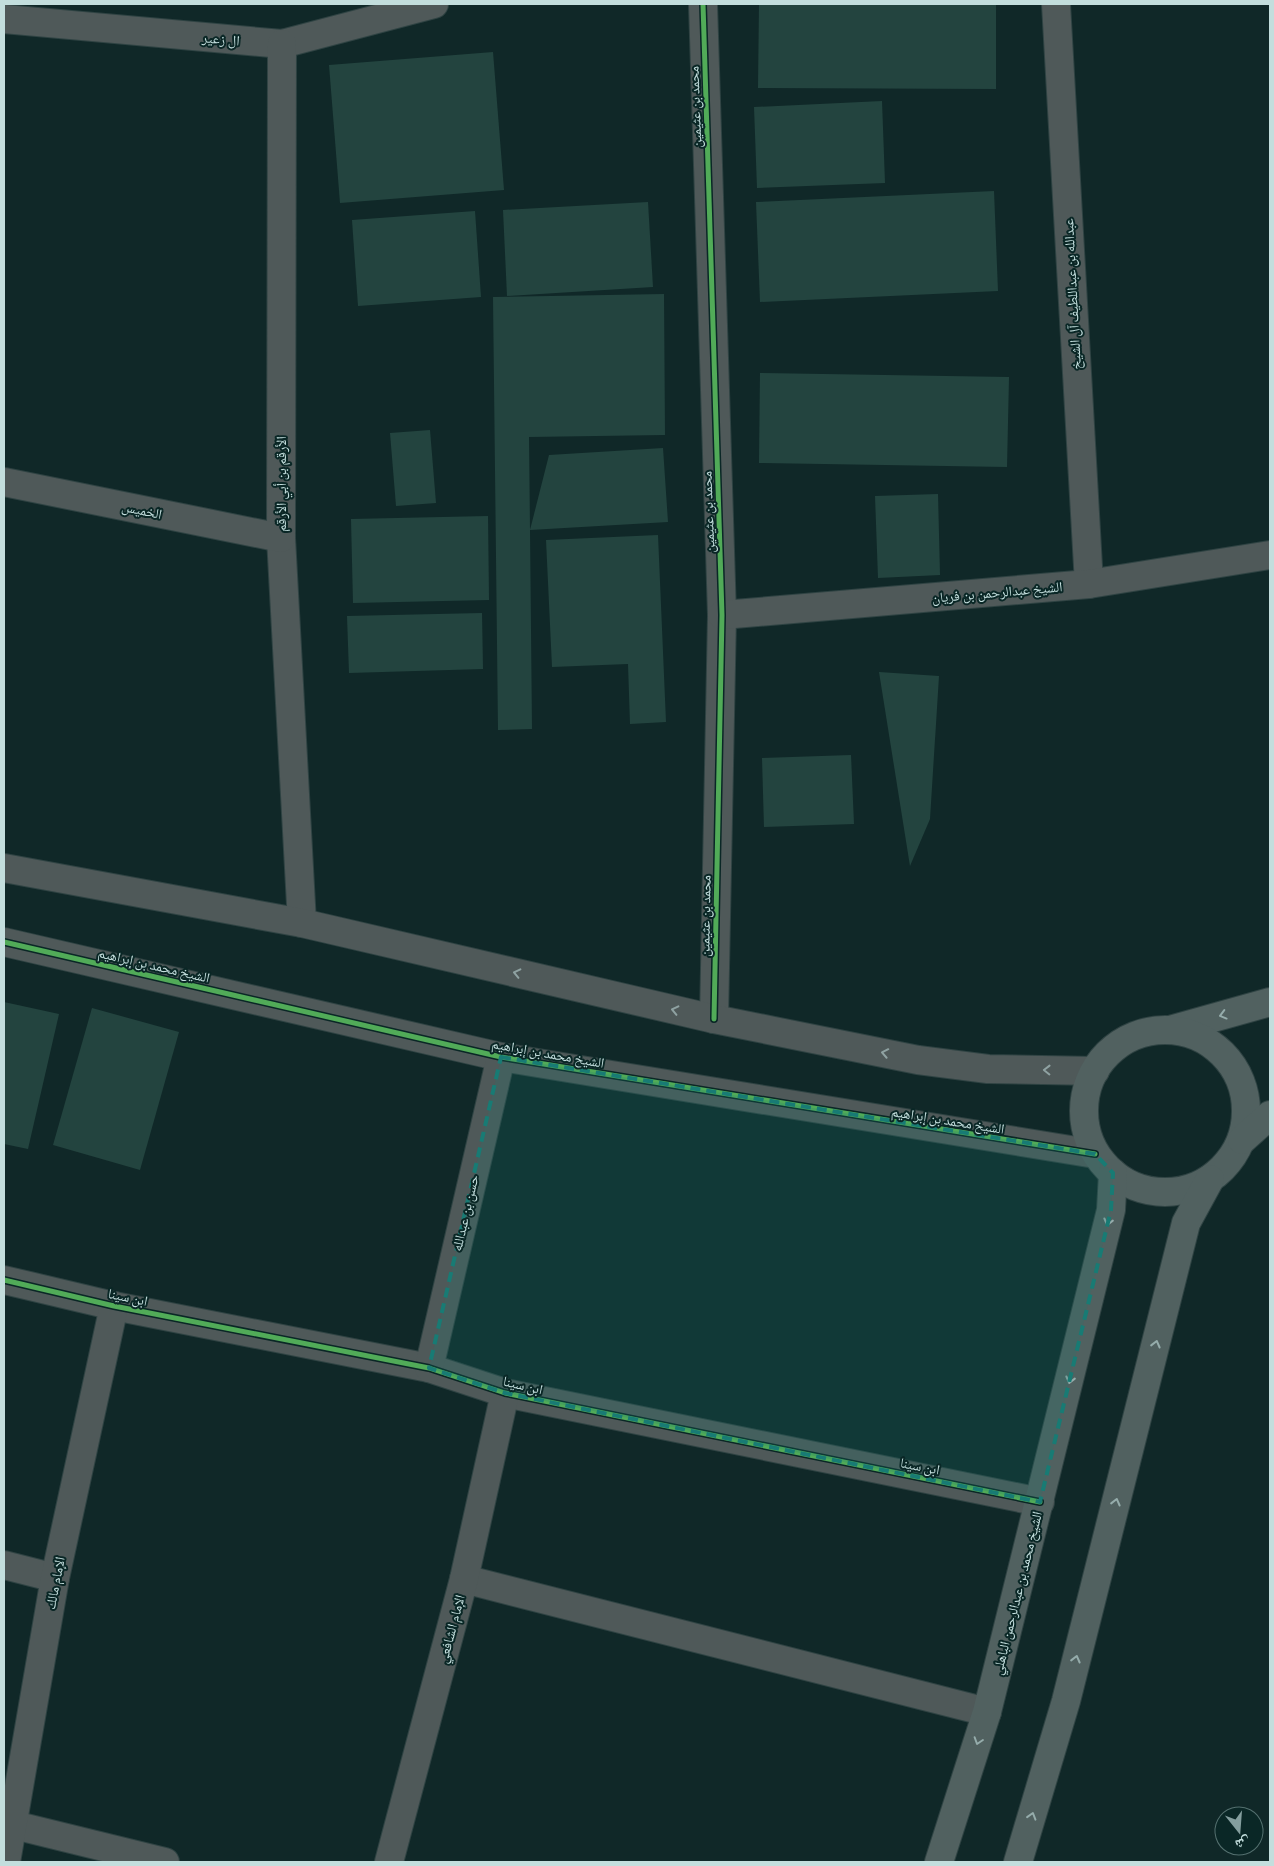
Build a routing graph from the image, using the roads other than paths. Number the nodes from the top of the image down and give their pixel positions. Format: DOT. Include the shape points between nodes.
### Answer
graph roads {
  1 [pos="434,4"];
  2 [pos="703,4"];
  3 [pos="1056,4"];
  4 [pos="4,19"];
  5 [pos="282,44"];
  6 [pos="4,482"];
  7 [pos="281,538"];
  8 [pos="1270,555"];
  9 [pos="1089,584"];
  10 [pos="722,615"];
  11 [pos="4,868"];
  12 [pos="302,923"];
  13 [pos="4,942"];
  14 [pos="1270,1002"];
  15 [pos="714,1019"];
  16 [pos="1167,1030"];
  17 [pos="501,1057"];
  18 [pos="1095,1071"];
  19 [pos="1270,1116"];
  20 [pos="1242,1140"];
  21 [pos="1104,1164"];
  22 [pos="1210,1179"];
  23 [pos="4,1280"];
  24 [pos="114,1306"];
  25 [pos="429,1368"];
  26 [pos="505,1393"];
  27 [pos="1040,1502"];
  28 [pos="4,1565"];
  29 [pos="55,1578"];
  30 [pos="464,1579"];
  31 [pos="987,1712"];
  32 [pos="14,1825"];
  33 [pos="126,1858"];
  34 [pos="6,1862"];
  35 [pos="166,1862"];
  36 [pos="389,1862"];
  37 [pos="939,1862"];
  38 [pos="1018,1862"];
  1 -- 5 [label="street, ال زعير"];
  2 -- 10 [label="street, محمد بن عثيمين"];
  3 -- 9 [label="street, عبدالله بن عبداللطيف آل الشيخ"];
  4 -- 5 [label="street, ال زعير"];
  5 -- 7 [label="street, الأرقم بن أبي الأرقم"];
  6 -- 7 [label="street, الخميس"];
  7 -- 12 [label="street, الأرقم بن أبي الأرقم"];
  8 -- 9 [label="street, الشيخ عبدالرحمن بن فريان"];
  9 -- 10 [label="street, الشيخ عبدالرحمن بن فريان"];
  10 -- 15 [label="street, محمد بن عثيمين"];
  11 -- 12 [label="street"];
  15 -- 12 [label="street, one-way"];
  13 -- 17 [label="street, الشيخ محمد بن إبراهيم"];
  14 -- 16 [label="main road, one-way"];
  18 -- 15 [label="street, one-way" via="988,1069 918,1060"];
  16 -- 18 [label="main road" via="1143,1033 1120,1044"];
  16 -- 20 [label="main road" via="1193,1034 1215,1047 1233,1066 1244,1089 1247,1114"];
  17 -- 21 [label="street, الشيخ محمد بن إبراهيم"];
  17 -- 25 [label="street, حسن بن عبدالله"];
  18 -- 21 [label="main road" via="1084,1106 1086,1131"];
  19 -- 20 [label="main road"];
  20 -- 22 [label="main road" via="1229,1162"];
  21 -- 22 [label="main road" via="1135,1187 1160,1192 1186,1190"];
  21 -- 27 [label="main road, الشيخ محمد بن عبدالرحمن الباهلي, one-way" via="1111,1210"];
  38 -- 22 [label="main road, one-way" via="1066,1701 1186,1223"];
  23 -- 24 [label="street, ابن سينا"];
  24 -- 25 [label="street, ابن سينا"];
  24 -- 29 [label="street, الإمام مالك"];
  25 -- 26 [label="street, ابن سينا"];
  26 -- 27 [label="street, ابن سينا"];
  26 -- 30 [label="street, الإمام الشافعي"];
  27 -- 31 [label="main road, الشيخ محمد بن عبدالرحمن الباهلي"];
  28 -- 29 [label="street"];
  29 -- 32 [label="street, الإمام مالك"];
  30 -- 31 [label="street"];
  30 -- 36 [label="street, الإمام الشافعي"];
  31 -- 37 [label="main road, الشيخ محمد بن عبدالرحمن الباهلي, one-way"];
  32 -- 33 [label="street"];
  32 -- 34 [label="street, الإمام مالك"];
  33 -- 35 [label="street"];
}
